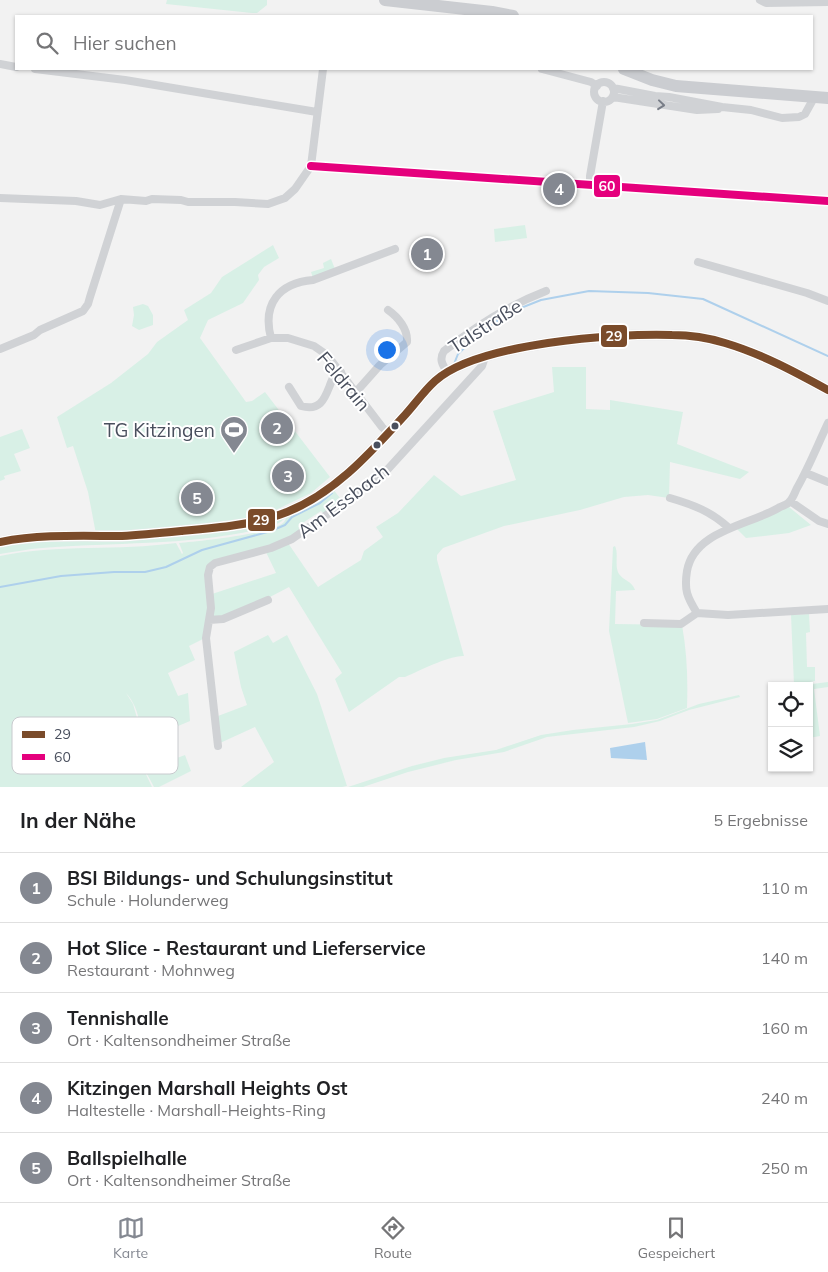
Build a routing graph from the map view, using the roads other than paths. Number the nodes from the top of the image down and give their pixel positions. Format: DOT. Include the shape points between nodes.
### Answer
graph roads {
  1 [pos="385,0"];
  2 [pos="760,0"];
  3 [pos="828,2"];
  4 [pos="475,5"];
  5 [pos="510,15"];
  6 [pos="0,64"];
  7 [pos="15,66"];
  8 [pos="42,70"];
  9 [pos="323,70"];
  10 [pos="546,70"];
  11 [pos="627,70"];
  12 [pos="597,86"];
  13 [pos="613,88"];
  14 [pos="613,97"];
  15 [pos="822,97"];
  16 [pos="603,101"];
  17 [pos="722,107"];
  18 [pos="316,112"];
  19 [pos="311,166"];
  20 [pos="590,185"];
  21 [pos="0,198"];
  22 [pos="121,200"];
  23 [pos="828,201"];
  24 [pos="395,250"];
  25 [pos="698,262"];
  26 [pos="546,292"];
  27 [pos="828,301"];
  28 [pos="388,310"];
  29 [pos="271,338"];
  30 [pos="0,349"];
  31 [pos="236,350"];
  32 [pos="485,357"];
  33 [pos="341,372"];
  34 [pos="447,372"];
  35 [pos="289,387"];
  36 [pos="828,390"];
  37 [pos="356,392"];
  38 [pos="827,426"];
  39 [pos="388,433"];
  40 [pos="806,473"];
  41 [pos="828,482"];
  42 [pos="670,498"];
  43 [pos="790,501"];
  44 [pos="828,524"];
  45 [pos="729,528"];
  46 [pos="0,542"];
  47 [pos="268,600"];
  48 [pos="828,609"];
  49 [pos="697,613"];
  50 [pos="209,620"];
  51 [pos="644,623"];
  52 [pos="218,746"];
  1 -- 4 [label="main road"];
  2 -- 3 [label="street" via="766,3"];
  4 -- 5 [label="main road"];
  6 -- 7 [label="street"];
  8 -- 18 [label="street" via="125,80"];
  9 -- 18 [label="street"];
  10 -- 12 [label="street"];
  11 -- 15 [label="main road" via="676,86"];
  12 -- 13 [label="street" via="604,82"];
  12 -- 16 [label="street" via="595,94"];
  13 -- 14 [label="street"];
  13 -- 17 [label="street"];
  14 -- 16 [label="street"];
  14 -- 17 [label="street, one-way" via="697,110"];
  15 -- 17 [label="street" via="805,114 790,119"];
  16 -- 20 [label="street"];
  18 -- 19 [label="street"];
  19 -- 20 [label="street"];
  19 -- 22 [label="street" via="285,198 268,204"];
  20 -- 23 [label="street"];
  21 -- 22 [label="street" via="100,205"];
  22 -- 30 [label="street" via="88,304 82,311"];
  24 -- 29 [label="street" via="282,290 270,306 268,325"];
  25 -- 27 [label="street"];
  26 -- 34 [label="street, Talstraße" via="503,310 444,351 441,361"];
  28 -- 37 [label="street" via="398,317 407,342"];
  29 -- 31 [label="street, Feldrain"];
  29 -- 33 [label="street, Feldrain" via="288,338 314,346 327,355"];
  32 -- 34 [label="main road"];
  32 -- 36 [label="main road" via="530,346 576,340 674,335 724,343 760,355"];
  32 -- 50 [label="street, Am Essbach" via="482,366 388,469 367,486 292,539 212,565 208,575"];
  33 -- 35 [label="street" via="334,376 322,402 312,407 301,406"];
  33 -- 37 [label="street, Feldrain"];
  34 -- 39 [label="main road" via="434,381"];
  37 -- 39 [label="street, Feldrain"];
  38 -- 40 [label="street"];
  39 -- 46 [label="main road" via="328,490 308,503 268,518 148,534 50,535"];
  40 -- 41 [label="street"];
  40 -- 43 [label="street"];
  42 -- 45 [label="street" via="699,507"];
  43 -- 44 [label="street"];
  43 -- 45 [label="street" via="775,511"];
  45 -- 49 [label="street" via="697,549 689,563 688,598"];
  47 -- 50 [label="street" via="222,619"];
  48 -- 49 [label="street" via="728,615"];
  49 -- 51 [label="street" via="681,624"];
  50 -- 52 [label="street, Am Essbach" via="206,638"];
}
